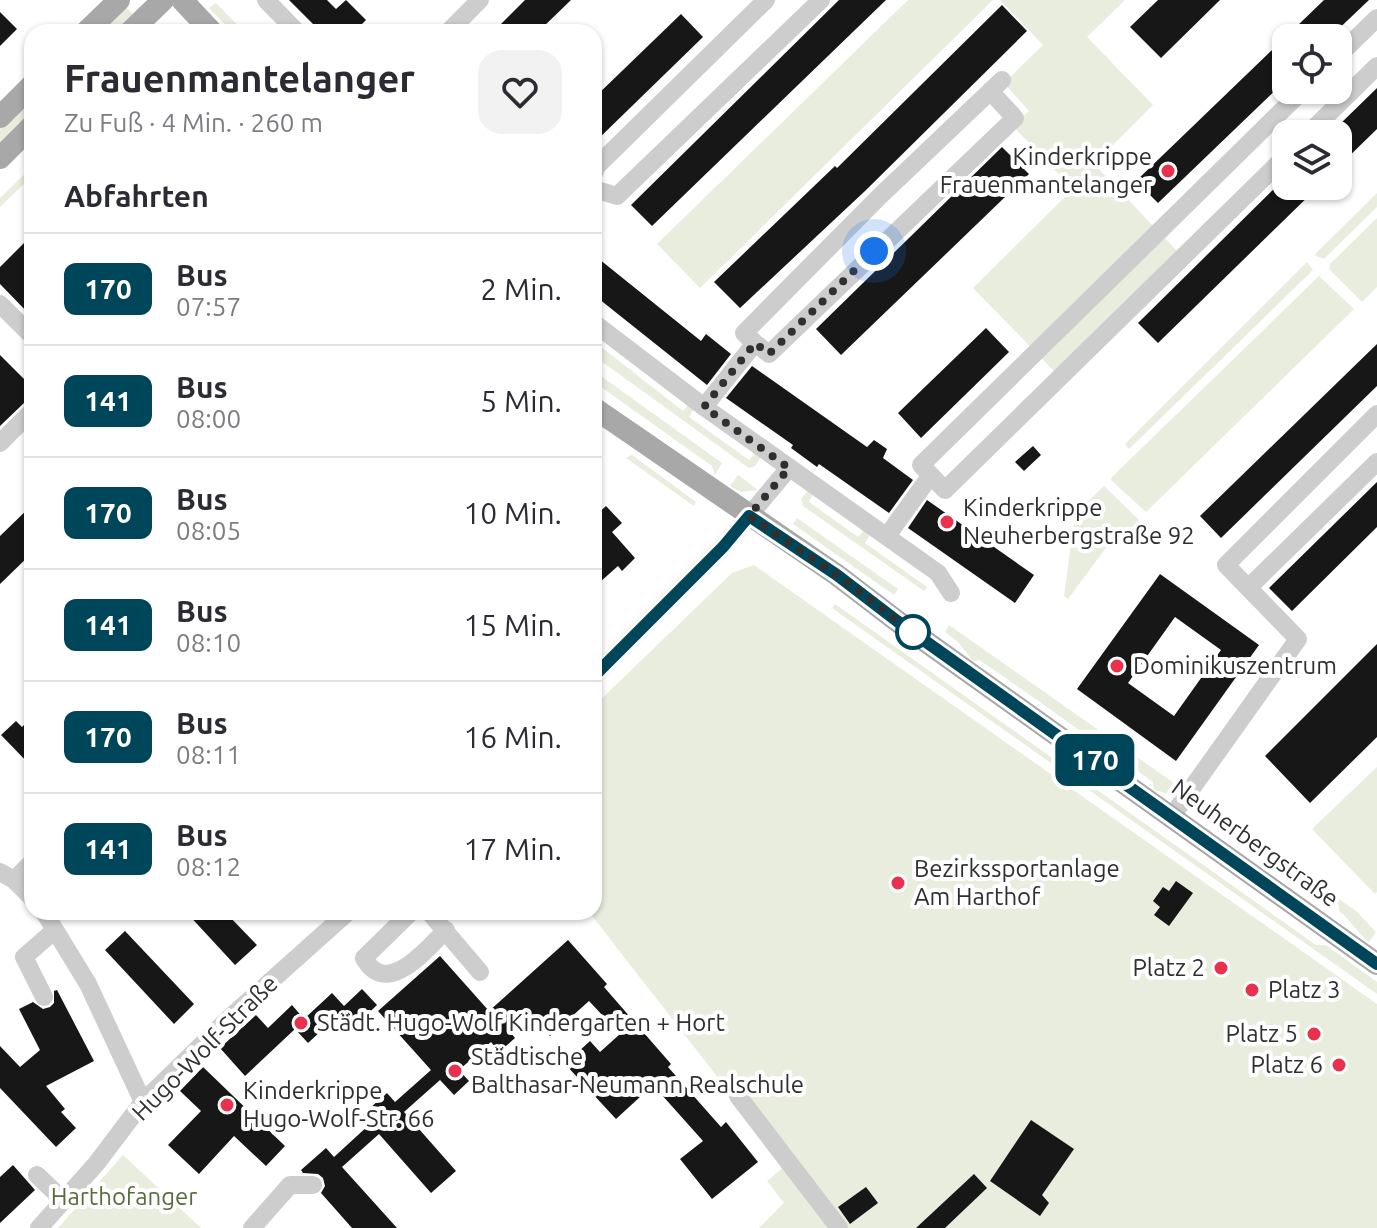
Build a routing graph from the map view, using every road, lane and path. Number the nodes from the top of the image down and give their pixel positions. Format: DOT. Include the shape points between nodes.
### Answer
graph roads {
  1 [pos="119,0"];
  2 [pos="163,0"];
  3 [pos="182,0"];
  4 [pos="266,0"];
  5 [pos="480,0"];
  6 [pos="766,0"];
  7 [pos="821,0"];
  8 [pos="1377,18"];
  9 [pos="94,24"];
  10 [pos="138,24"];
  11 [pos="204,24"];
  12 [pos="289,24"];
  13 [pos="456,24"];
  14 [pos="1352,42"];
  15 [pos="1377,66"];
  16 [pos="24,93"];
  17 [pos="1289,104"];
  18 [pos="0,117"];
  19 [pos="1322,120"];
  20 [pos="24,134"];
  21 [pos="1244,149"];
  22 [pos="0,158"];
  23 [pos="602,161"];
  24 [pos="1272,170"];
  25 [pos="1268,174"];
  26 [pos="602,191"];
  27 [pos="1096,293"];
  28 [pos="774,302"];
  29 [pos="0,304"];
  30 [pos="1121,318"];
  31 [pos="798,326"];
  32 [pos="24,328"];
  33 [pos="602,329"];
  34 [pos="755,343"];
  35 [pos="1023,365"];
  36 [pos="1047,391"];
  37 [pos="704,407"];
  38 [pos="602,414"];
  39 [pos="1377,414"];
  40 [pos="24,419"];
  41 [pos="0,443"];
  42 [pos="1377,462"];
  43 [pos="789,468"];
  44 [pos="931,475"];
  45 [pos="749,516"];
  46 [pos="887,536"];
  47 [pos="1248,588"];
  48 [pos="951,593"];
  49 [pos="602,666"];
  50 [pos="1172,816"];
  51 [pos="7,876"];
  52 [pos="24,891"];
  53 [pos="49,920"];
  54 [pos="339,920"];
  55 [pos="403,920"];
  56 [pos="437,920"];
  57 [pos="55,930"];
  58 [pos="446,930"];
  59 [pos="1377,964"];
  60 [pos="480,972"];
  61 [pos="44,997"];
  62 [pos="738,1096"];
  63 [pos="143,1102"];
  64 [pos="37,1175"];
  65 [pos="313,1185"];
  66 [pos="64,1201"];
  67 [pos="39,1228"];
  68 [pos="252,1228"];
  69 [pos="839,1228"];
  1 -- 9 [label="main road"];
  2 -- 10 [label="main road"];
  3 -- 11 [label="main road"];
  4 -- 12 [label="street"];
  5 -- 13 [label="street"];
  6 -- 23 [label="street"];
  7 -- 26 [label="street" via="617,196"];
  8 -- 14 [label="street"];
  15 -- 19 [label="street"];
  16 -- 18 [label="main road"];
  17 -- 21 [label="street"];
  20 -- 22 [label="main road"];
  21 -- 25 [label="street"];
  21 -- 27 [label="street"];
  24 -- 25 [label="street"];
  25 -- 30 [label="street"];
  27 -- 30 [label="street"];
  27 -- 35 [label="street"];
  28 -- 31 [label="street"];
  28 -- 31 [label="street" via="996,85 1015,118"];
  28 -- 34 [label="street" via="744,333"];
  29 -- 32 [label="street"];
  30 -- 36 [label="street"];
  31 -- 34 [label="street" via="769,354"];
  33 -- 37 [label="street"];
  34 -- 37 [label="street"];
  35 -- 36 [label="street"];
  35 -- 44 [label="street" via="921,465"];
  36 -- 44 [label="street" via="945,490"];
  37 -- 43 [label="street"];
  38 -- 45 [label="main road, Neuherbergstraße"];
  39 -- 47 [label="street" via="1226,565"];
  40 -- 41 [label="street"];
  42 -- 47 [label="street"];
  43 -- 45 [label="street"];
  43 -- 46 [label="street"];
  44 -- 46 [label="street"];
  45 -- 49 [label="street" via="723,547 644,612"];
  45 -- 50 [label="main road, Neuherbergstraße"];
  46 -- 48 [label="street" via="938,573"];
  47 -- 50 [label="street" via="1298,639"];
  50 -- 59 [label="main road, Neuherbergstraße"];
  51 -- 52 [label="street"];
  53 -- 57 [label="street"];
  54 -- 63 [label="street, Hugo-Wolf-Straße"];
  55 -- 58 [label="street" via="364,958 377,973 395,973 411,964"];
  56 -- 58 [label="street"];
  57 -- 61 [label="street" via="24,957"];
  57 -- 63 [label="street" via="88,984"];
  58 -- 60 [label="street"];
  62 -- 69 [label="street"];
  63 -- 66 [label="street, Hugo-Wolf-Straße"];
  64 -- 66 [label="street"];
  65 -- 68 [label="street" via="290,1185"];
  66 -- 67 [label="street, Hugo-Wolf-Straße"];
}
